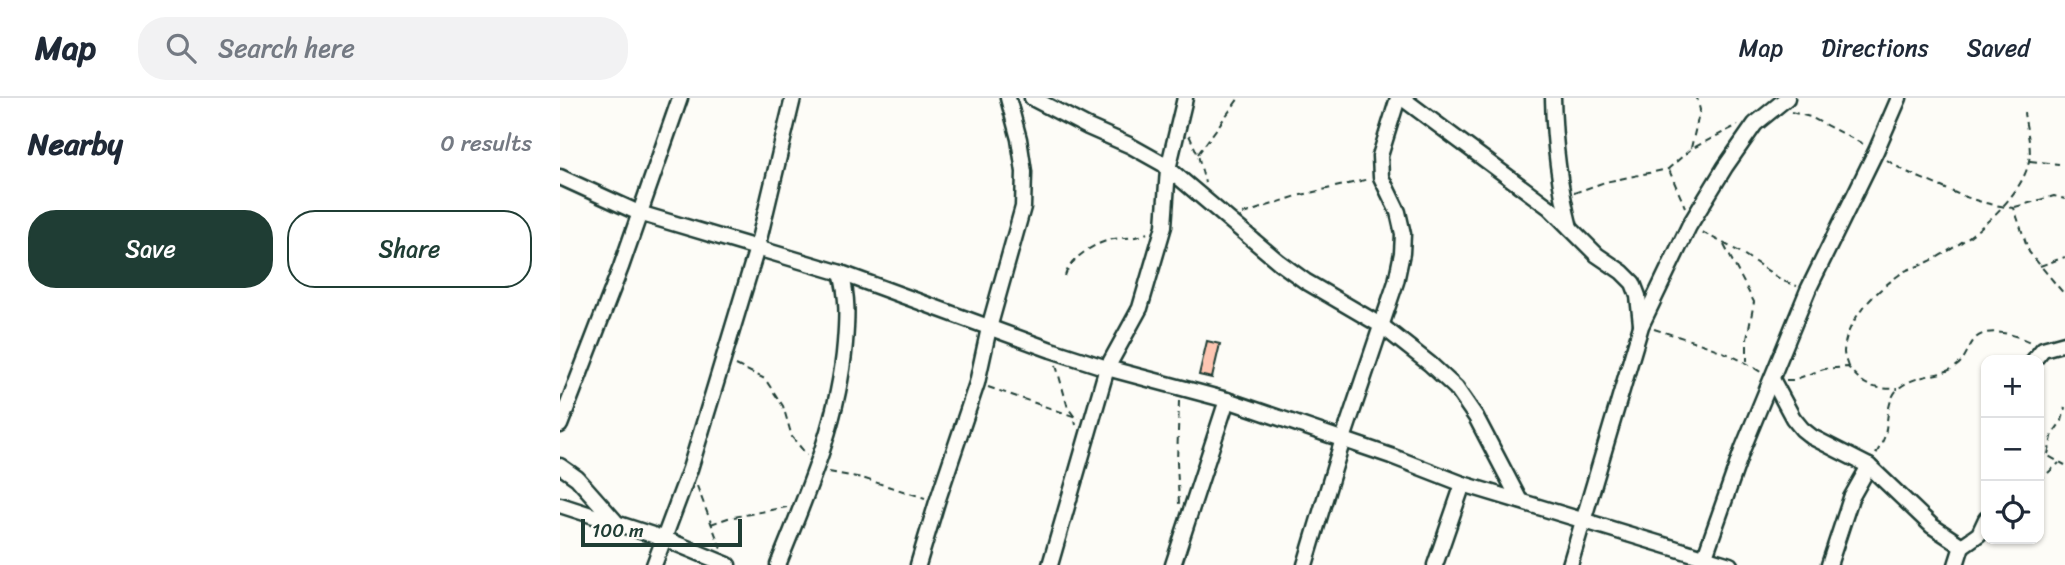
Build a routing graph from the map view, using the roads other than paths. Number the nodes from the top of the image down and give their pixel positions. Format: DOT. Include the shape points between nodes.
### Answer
graph roads {
  1 [pos="680,98"];
  2 [pos="793,98"];
  3 [pos="1008,98"];
  4 [pos="1032,98"];
  5 [pos="1185,98"];
  6 [pos="1400,98"];
  7 [pos="1553,98"];
  8 [pos="1787,98"];
  9 [pos="1899,98"];
  10 [pos="1168,169"];
  11 [pos="560,177"];
  12 [pos="639,213"];
  13 [pos="1571,229"];
  14 [pos="757,248"];
  15 [pos="841,274"];
  16 [pos="1382,326"];
  17 [pos="1641,326"];
  18 [pos="989,328"];
  19 [pos="2065,343"];
  20 [pos="2039,355"];
  21 [pos="1107,368"];
  22 [pos="1772,379"];
  23 [pos="1227,400"];
  24 [pos="560,425"];
  25 [pos="1343,439"];
  26 [pos="560,466"];
  27 [pos="1869,466"];
  28 [pos="1462,484"];
  29 [pos="1520,501"];
  30 [pos="560,505"];
  31 [pos="1583,520"];
  32 [pos="616,522"];
  33 [pos="1981,530"];
  34 [pos="665,540"];
  35 [pos="1962,546"];
  36 [pos="1705,556"];
  37 [pos="653,565"];
  38 [pos="728,565"];
  39 [pos="778,565"];
  40 [pos="918,565"];
  41 [pos="1050,565"];
  42 [pos="1173,565"];
  43 [pos="1305,565"];
  44 [pos="1435,565"];
  45 [pos="1570,565"];
  46 [pos="1730,565"];
  47 [pos="1829,565"];
  48 [pos="1956,565"];
  1 -- 12 [label="street"];
  2 -- 14 [label="street"];
  3 -- 18 [label="street" via="1024,172 1023,207"];
  4 -- 10 [label="street"];
  5 -- 10 [label="street"];
  6 -- 13 [label="street" via="1550,208"];
  6 -- 16 [label="street" via="1380,156 1381,177 1403,234 1396,282"];
  7 -- 13 [label="street" via="1554,139"];
  8 -- 17 [label="street" via="1744,139 1689,226"];
  9 -- 22 [label="street" via="1808,290"];
  10 -- 16 [label="street" via="1305,281"];
  10 -- 21 [label="street" via="1164,226 1140,308"];
  11 -- 12 [label="street"];
  12 -- 14 [label="street"];
  12 -- 24 [label="street"];
  13 -- 17 [label="street" via="1633,284"];
  14 -- 15 [label="street"];
  14 -- 34 [label="street"];
  15 -- 18 [label="street"];
  15 -- 39 [label="street" via="848,307 836,405"];
  16 -- 25 [label="street"];
  16 -- 29 [label="street" via="1456,388"];
  17 -- 31 [label="street"];
  18 -- 21 [label="street"];
  18 -- 40 [label="street" via="978,383"];
  19 -- 20 [label="street"];
  21 -- 23 [label="street"];
  21 -- 41 [label="street"];
  22 -- 27 [label="street" via="1802,429"];
  22 -- 36 [label="street"];
  23 -- 25 [label="street"];
  23 -- 42 [label="street"];
  25 -- 28 [label="street"];
  25 -- 43 [label="street"];
  26 -- 32 [label="street" via="577,478"];
  27 -- 35 [label="street" via="1914,510"];
  27 -- 47 [label="street" via="1851,499"];
  28 -- 29 [label="street"];
  28 -- 44 [label="street"];
  29 -- 31 [label="street"];
  30 -- 32 [label="street"];
  31 -- 36 [label="street"];
  31 -- 45 [label="street"];
  32 -- 34 [label="street"];
  33 -- 35 [label="street"];
  34 -- 37 [label="street"];
  34 -- 38 [label="street"];
  35 -- 48 [label="street"];
  36 -- 46 [label="street"];
}
